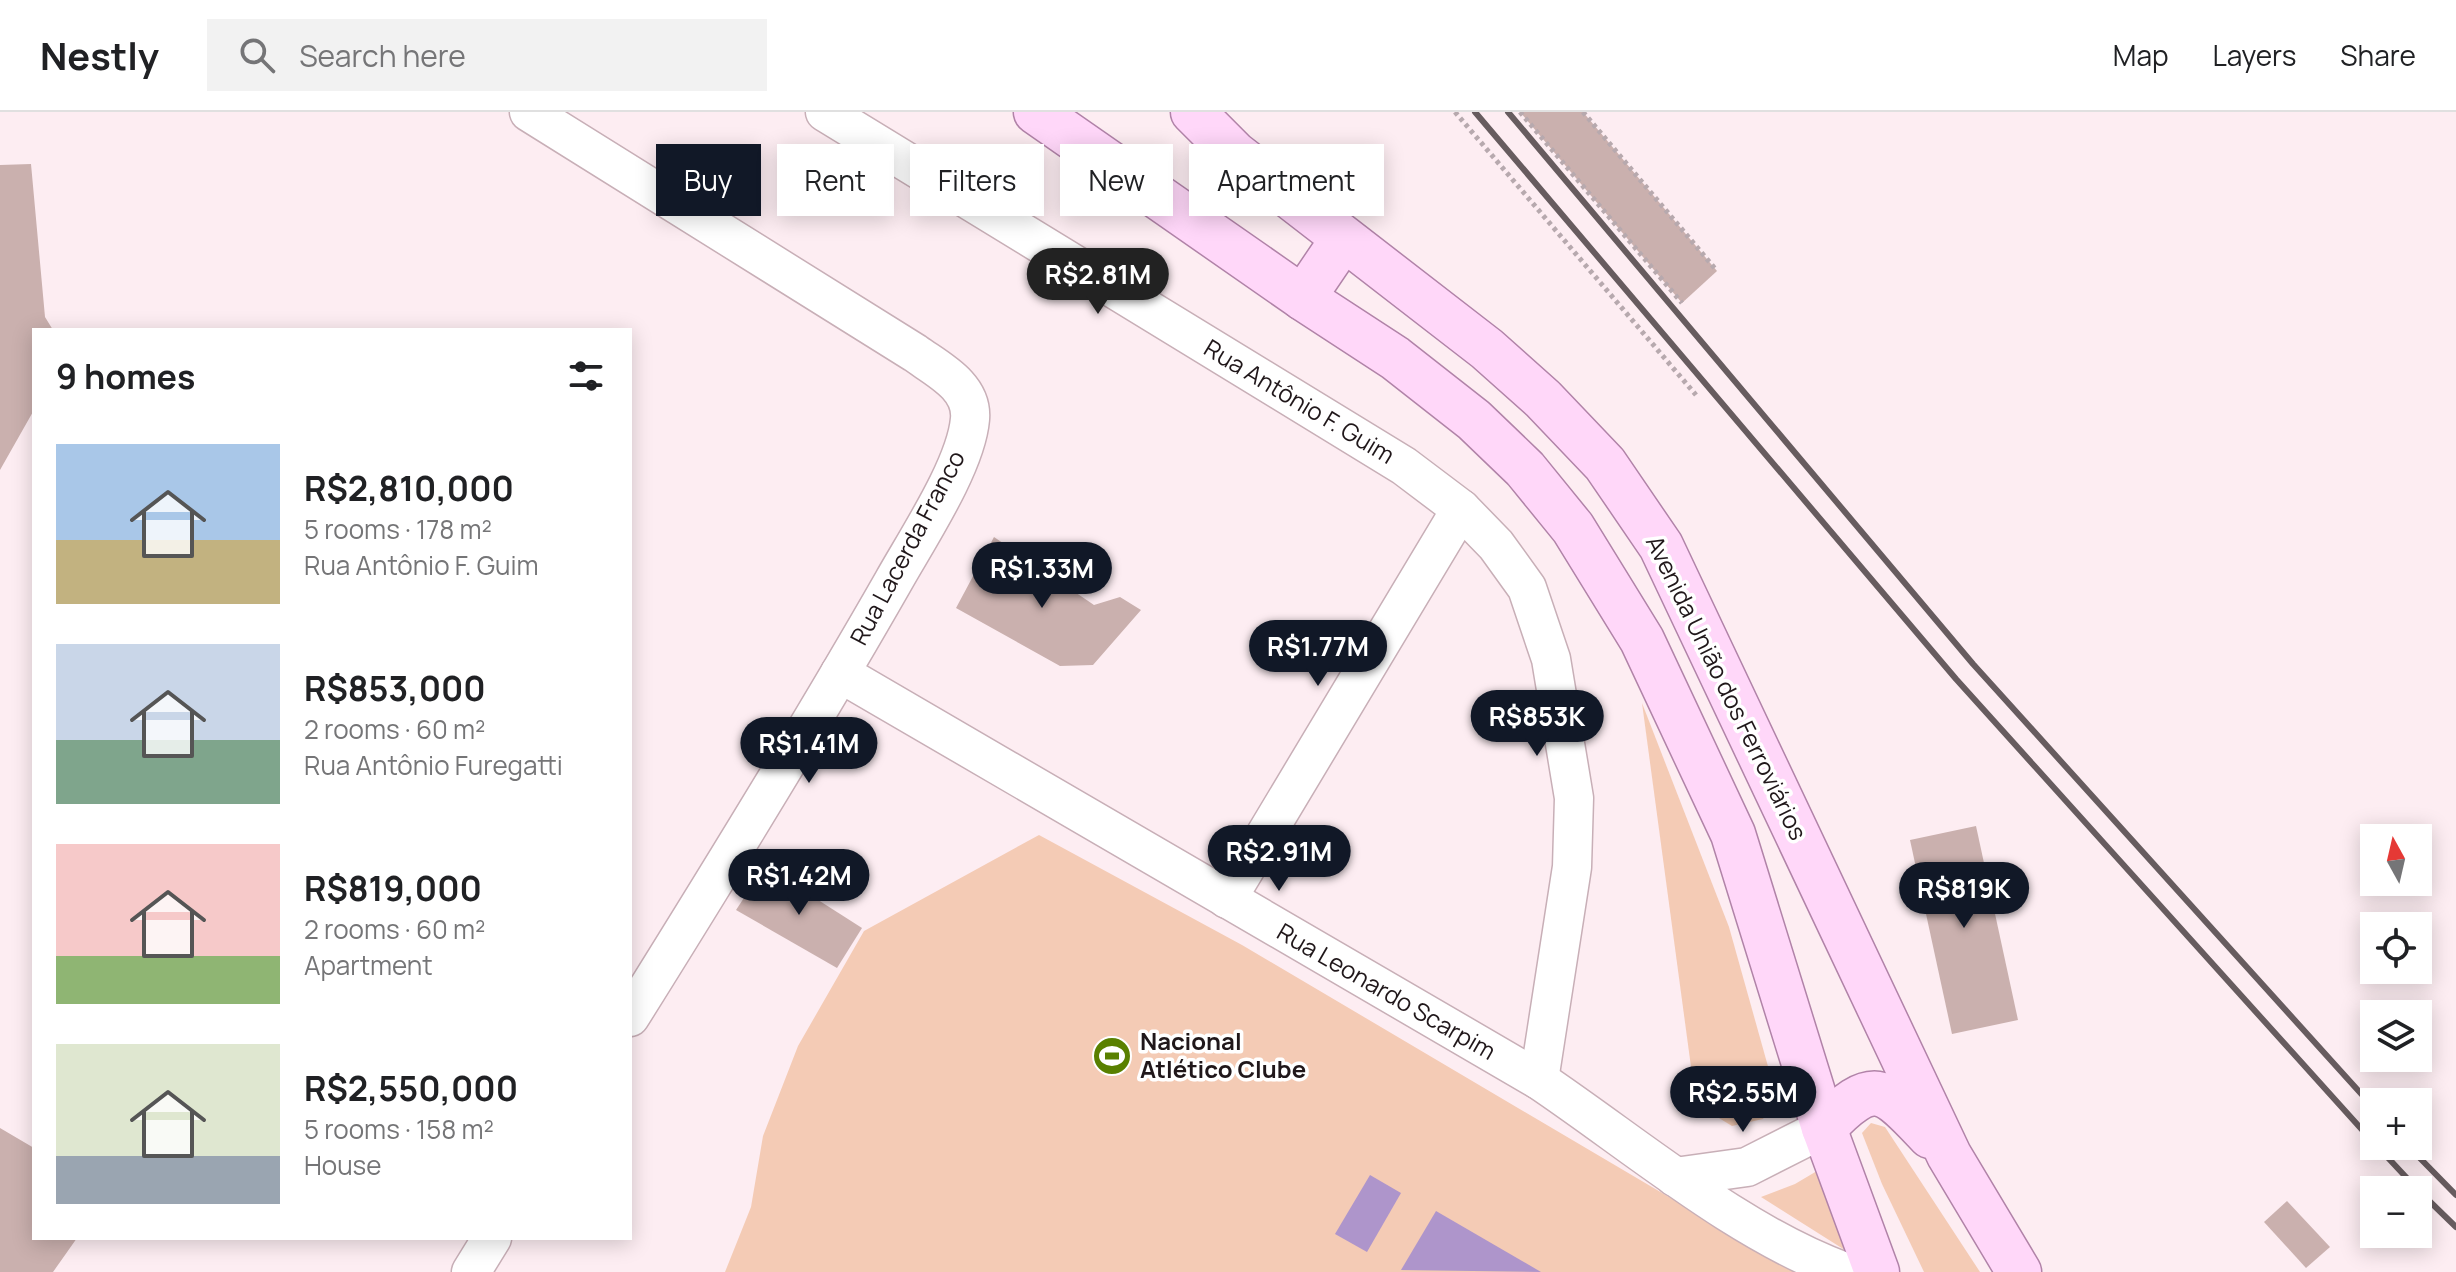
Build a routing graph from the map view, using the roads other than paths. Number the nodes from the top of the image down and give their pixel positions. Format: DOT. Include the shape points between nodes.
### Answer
graph roads {
  1 [pos="529,112"];
  2 [pos="825,112"];
  3 [pos="1036,112"];
  4 [pos="1193,112"];
  5 [pos="1343,239"];
  6 [pos="1303,298"];
  7 [pos="1461,509"];
  8 [pos="840,673"];
  9 [pos="1227,899"];
  10 [pos="632,1014"];
  11 [pos="1539,1080"];
  12 [pos="1824,1128"];
  13 [pos="1949,1155"];
  14 [pos="1675,1177"];
  15 [pos="491,1240"];
  16 [pos="471,1272"];
  17 [pos="1845,1272"];
  18 [pos="1877,1272"];
  19 [pos="2019,1272"];
  1 -- 8 [label="street, Rua Lacerda Franco" via="960,385 971,416 962,451"];
  2 -- 7 [label="street, Rua Antônio F. Guim" via="1404,466"];
  3 -- 6 [label="main road"];
  4 -- 5 [label="main road, Avenida União dos Ferroviários" via="1235,154"];
  5 -- 6 [label="main road"];
  5 -- 13 [label="main road, Avenida União dos Ferroviários" via="1487,349 1543,399 1605,464 1661,546"];
  6 -- 12 [label="main road" via="1395,358 1474,420 1525,469 1581,541 1642,640 1733,834"];
  7 -- 9 [label="street"];
  7 -- 11 [label="street, Rua Antônio F. Guim" via="1527,588 1551,659 1574,798 1572,867"];
  8 -- 9 [label="street, Rua Leonardo Scarpim"];
  8 -- 10 [label="street, Rua Lacerda Franco"];
  9 -- 11 [label="street, Rua Leonardo Scarpim"];
  11 -- 14 [label="street, Rua Leonardo Scarpim"];
  12 -- 13 [label="main road" via="1857,1099 1874,1093 1892,1096"];
  12 -- 14 [label="street" via="1747,1167"];
  12 -- 18 [label="main road"];
  13 -- 19 [label="main road, Avenida União dos Ferroviários"];
  14 -- 17 [label="street, Rua Leonardo Scarpim" via="1807,1258"];
  15 -- 16 [label="street"];
}
